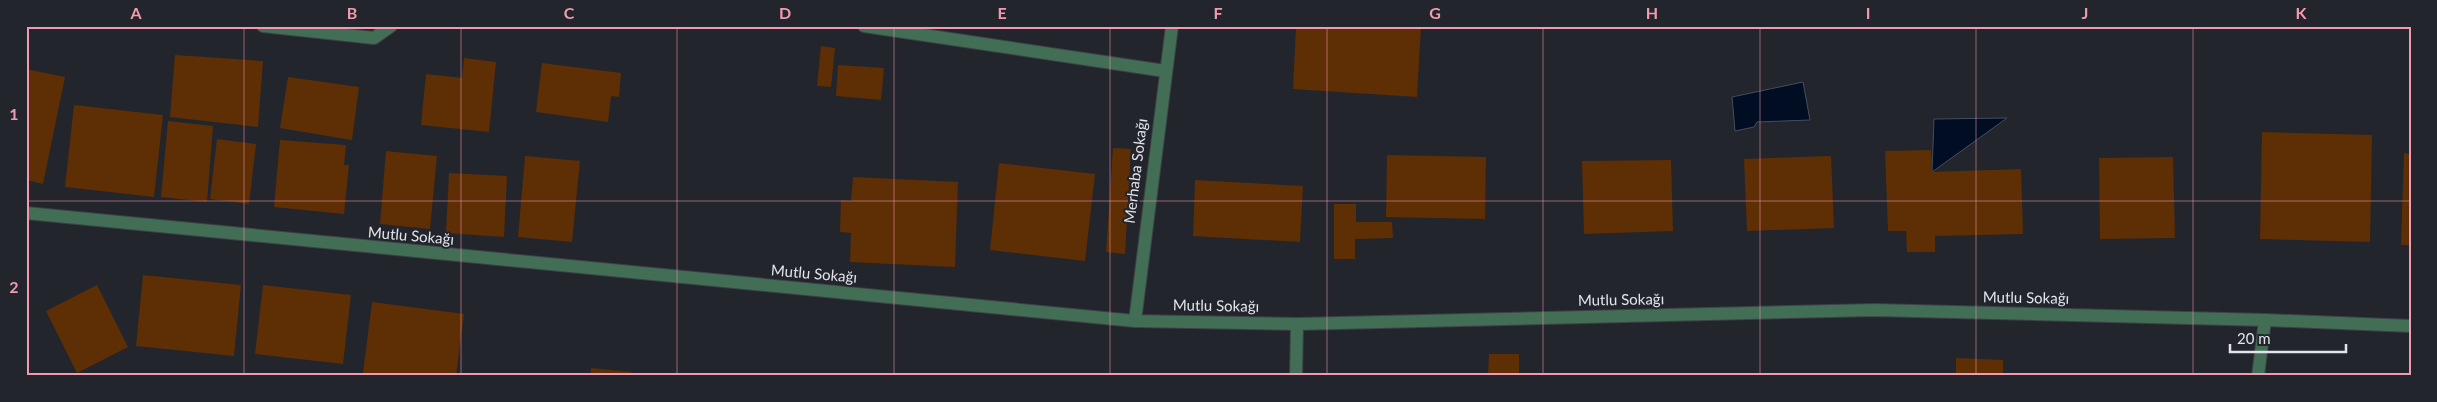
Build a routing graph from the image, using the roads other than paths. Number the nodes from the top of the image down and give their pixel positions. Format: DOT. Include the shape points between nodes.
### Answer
graph roads {
  1 [pos="263,26"];
  2 [pos="391,26"];
  3 [pos="864,26"];
  4 [pos="1172,26"];
  5 [pos="1165,71"];
  6 [pos="26,213"];
  7 [pos="1134,320"];
  8 [pos="2265,320"];
  9 [pos="1297,324"];
  10 [pos="2411,326"];
  11 [pos="1296,376"];
  12 [pos="2258,376"];
  1 -- 2 [label="street" via="374,38"];
  3 -- 5 [label="street"];
  4 -- 5 [label="street, Merhaba Sokağı"];
  5 -- 7 [label="street, Merhaba Sokağı"];
  6 -- 7 [label="street, Mutlu Sokağı"];
  7 -- 9 [label="street, Mutlu Sokağı"];
  8 -- 9 [label="street, Mutlu Sokağı" via="1874,310"];
  8 -- 10 [label="street, Mutlu Sokağı"];
  8 -- 12 [label="street"];
  9 -- 11 [label="street"];
}
